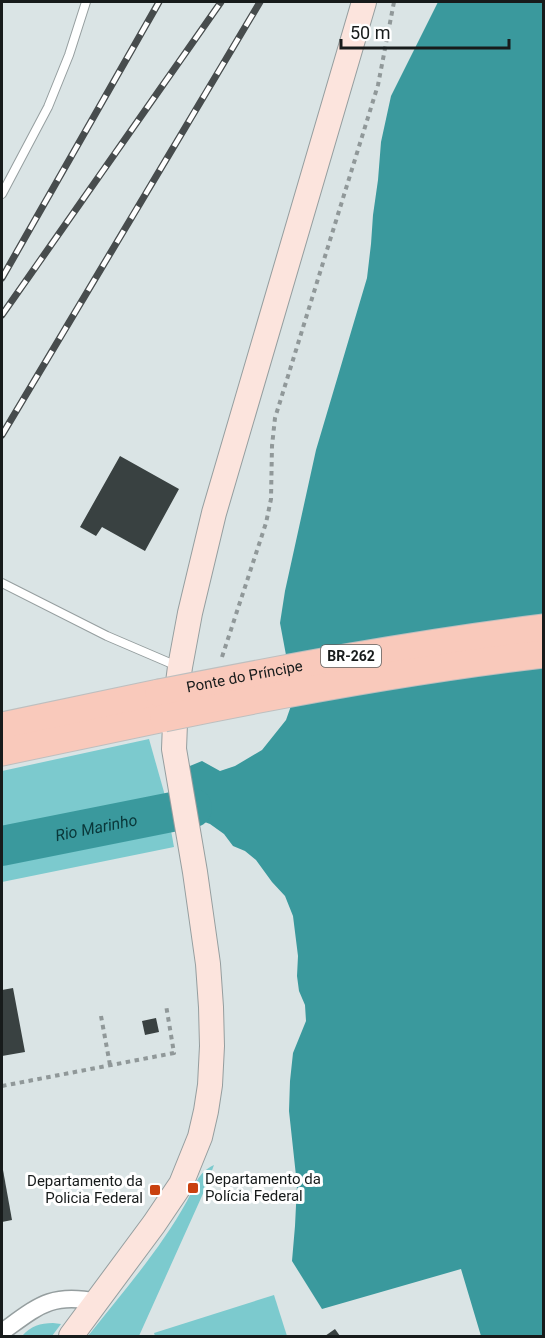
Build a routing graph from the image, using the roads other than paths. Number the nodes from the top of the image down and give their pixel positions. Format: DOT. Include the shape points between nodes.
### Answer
graph roads {
  1 [pos="86,2"];
  2 [pos="364,2"];
  3 [pos="2,194"];
  4 [pos="2,583"];
  5 [pos="543,628"];
  6 [pos="543,654"];
  7 [pos="180,667"];
  8 [pos="162,705"];
  9 [pos="2,724"];
  10 [pos="2,752"];
  11 [pos="97,1302"];
  12 [pos="2,1332"];
  13 [pos="71,1336"];
  1 -- 3 [label="lane" via="48,107"];
  2 -- 7 [label="street" via="214,513"];
  4 -- 7 [label="lane" via="107,636"];
  5 -- 8 [label="main road, Ponte do Príncipe / BR-262, bridge" via="329,660"];
  6 -- 8 [label="main road, Ponte do Príncipe / BR-262, bridge" via="322,687"];
  7 -- 11 [label="street" via="174,749 208,964 210,1085 200,1137 181,1184"];
  8 -- 9 [label="main road, BR-262" via="71,711"];
  8 -- 10 [label="main road"];
  11 -- 12 [label="street" via="67,1298 45,1303"];
  11 -- 13 [label="street"];
}
